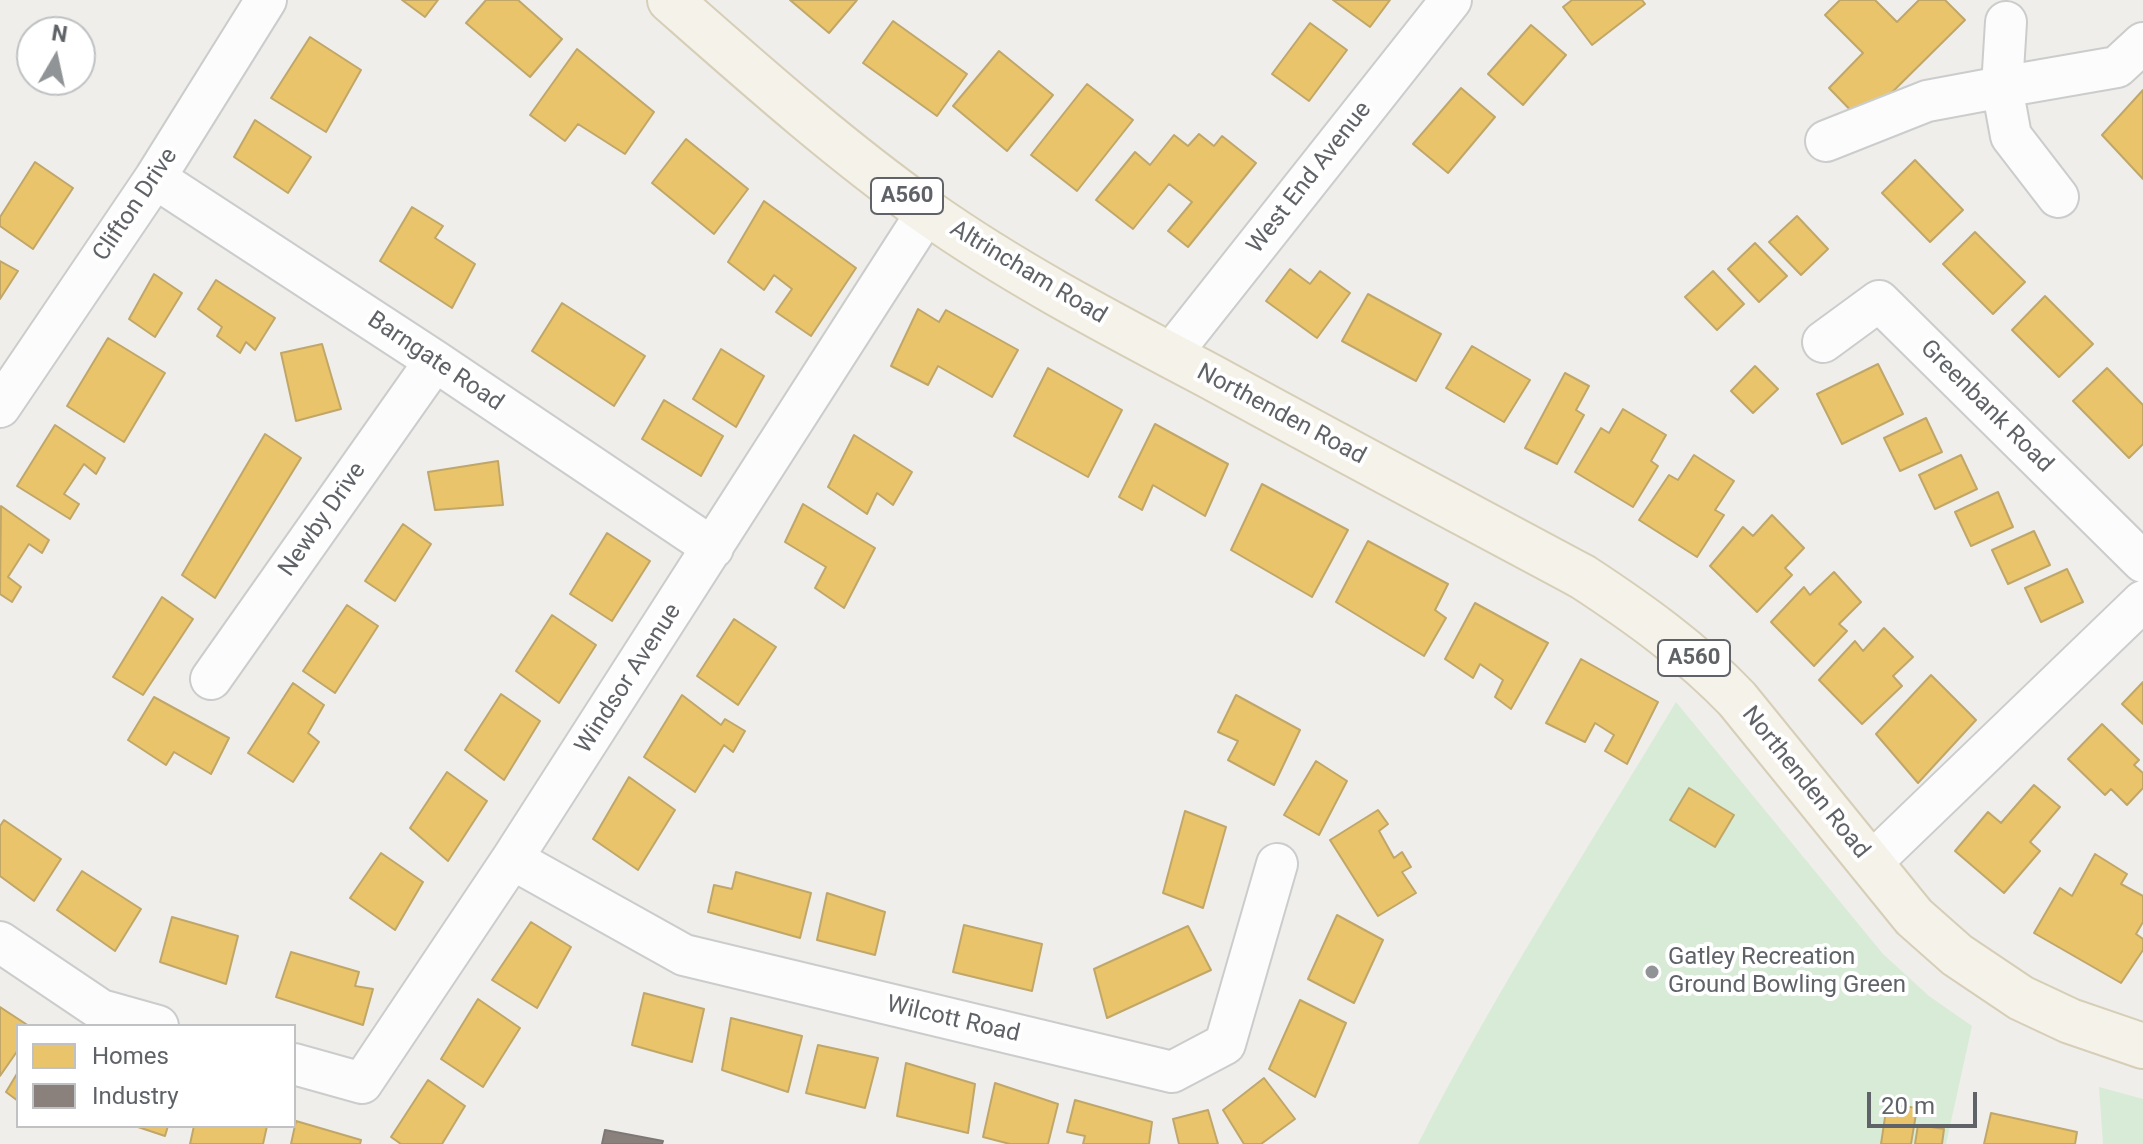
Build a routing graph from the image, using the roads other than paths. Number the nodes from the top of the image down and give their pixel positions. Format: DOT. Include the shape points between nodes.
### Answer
graph roads {
  1 [pos="266,0"];
  2 [pos="1451,0"];
  3 [pos="683,4"];
  4 [pos="2006,22"];
  5 [pos="2143,43"];
  6 [pos="2002,87"];
  7 [pos="1826,141"];
  8 [pos="155,178"];
  9 [pos="2058,197"];
  10 [pos="927,212"];
  11 [pos="1823,342"];
  12 [pos="1170,355"];
  13 [pos="435,361"];
  14 [pos="0,407"];
  15 [pos="713,548"];
  16 [pos="2143,562"];
  17 [pos="2143,601"];
  18 [pos="211,679"];
  19 [pos="512,859"];
  20 [pos="1277,864"];
  21 [pos="1870,864"];
  22 [pos="0,942"];
  23 [pos="151,1024"];
  24 [pos="2143,1046"];
  25 [pos="296,1065"];
  1 -- 8 [label="street, Clifton Drive"];
  2 -- 12 [label="street, West End Avenue"];
  3 -- 10 [label="main road, Altrincham Road / A560" via="796,108"];
  4 -- 6 [label="street"];
  5 -- 6 [label="street" via="2117,67"];
  6 -- 7 [label="street" via="1927,101"];
  6 -- 9 [label="street" via="2011,136"];
  8 -- 13 [label="street, Barngate Road"];
  8 -- 14 [label="street, Clifton Drive"];
  10 -- 12 [label="main road, Altrincham Road / A560" via="1009,265"];
  10 -- 15 [label="street, Windsor Avenue"];
  11 -- 16 [label="street, Greenbank Road" via="1879,301"];
  12 -- 21 [label="main road, Northenden Road / A560" via="1583,577 1642,616 1737,699"];
  13 -- 15 [label="street, Barngate Road"];
  13 -- 18 [label="street, Newby Drive"];
  15 -- 19 [label="street, Windsor Avenue"];
  17 -- 21 [label="street"];
  19 -- 20 [label="street, Wilcott Road" via="684,955 1172,1072 1225,1044"];
  19 -- 25 [label="street, Windsor Avenue" via="362,1083"];
  21 -- 24 [label="main road, Northenden Road / A560" via="1914,917 1981,973 2070,1021"];
  22 -- 23 [label="street" via="101,1010"];
}
